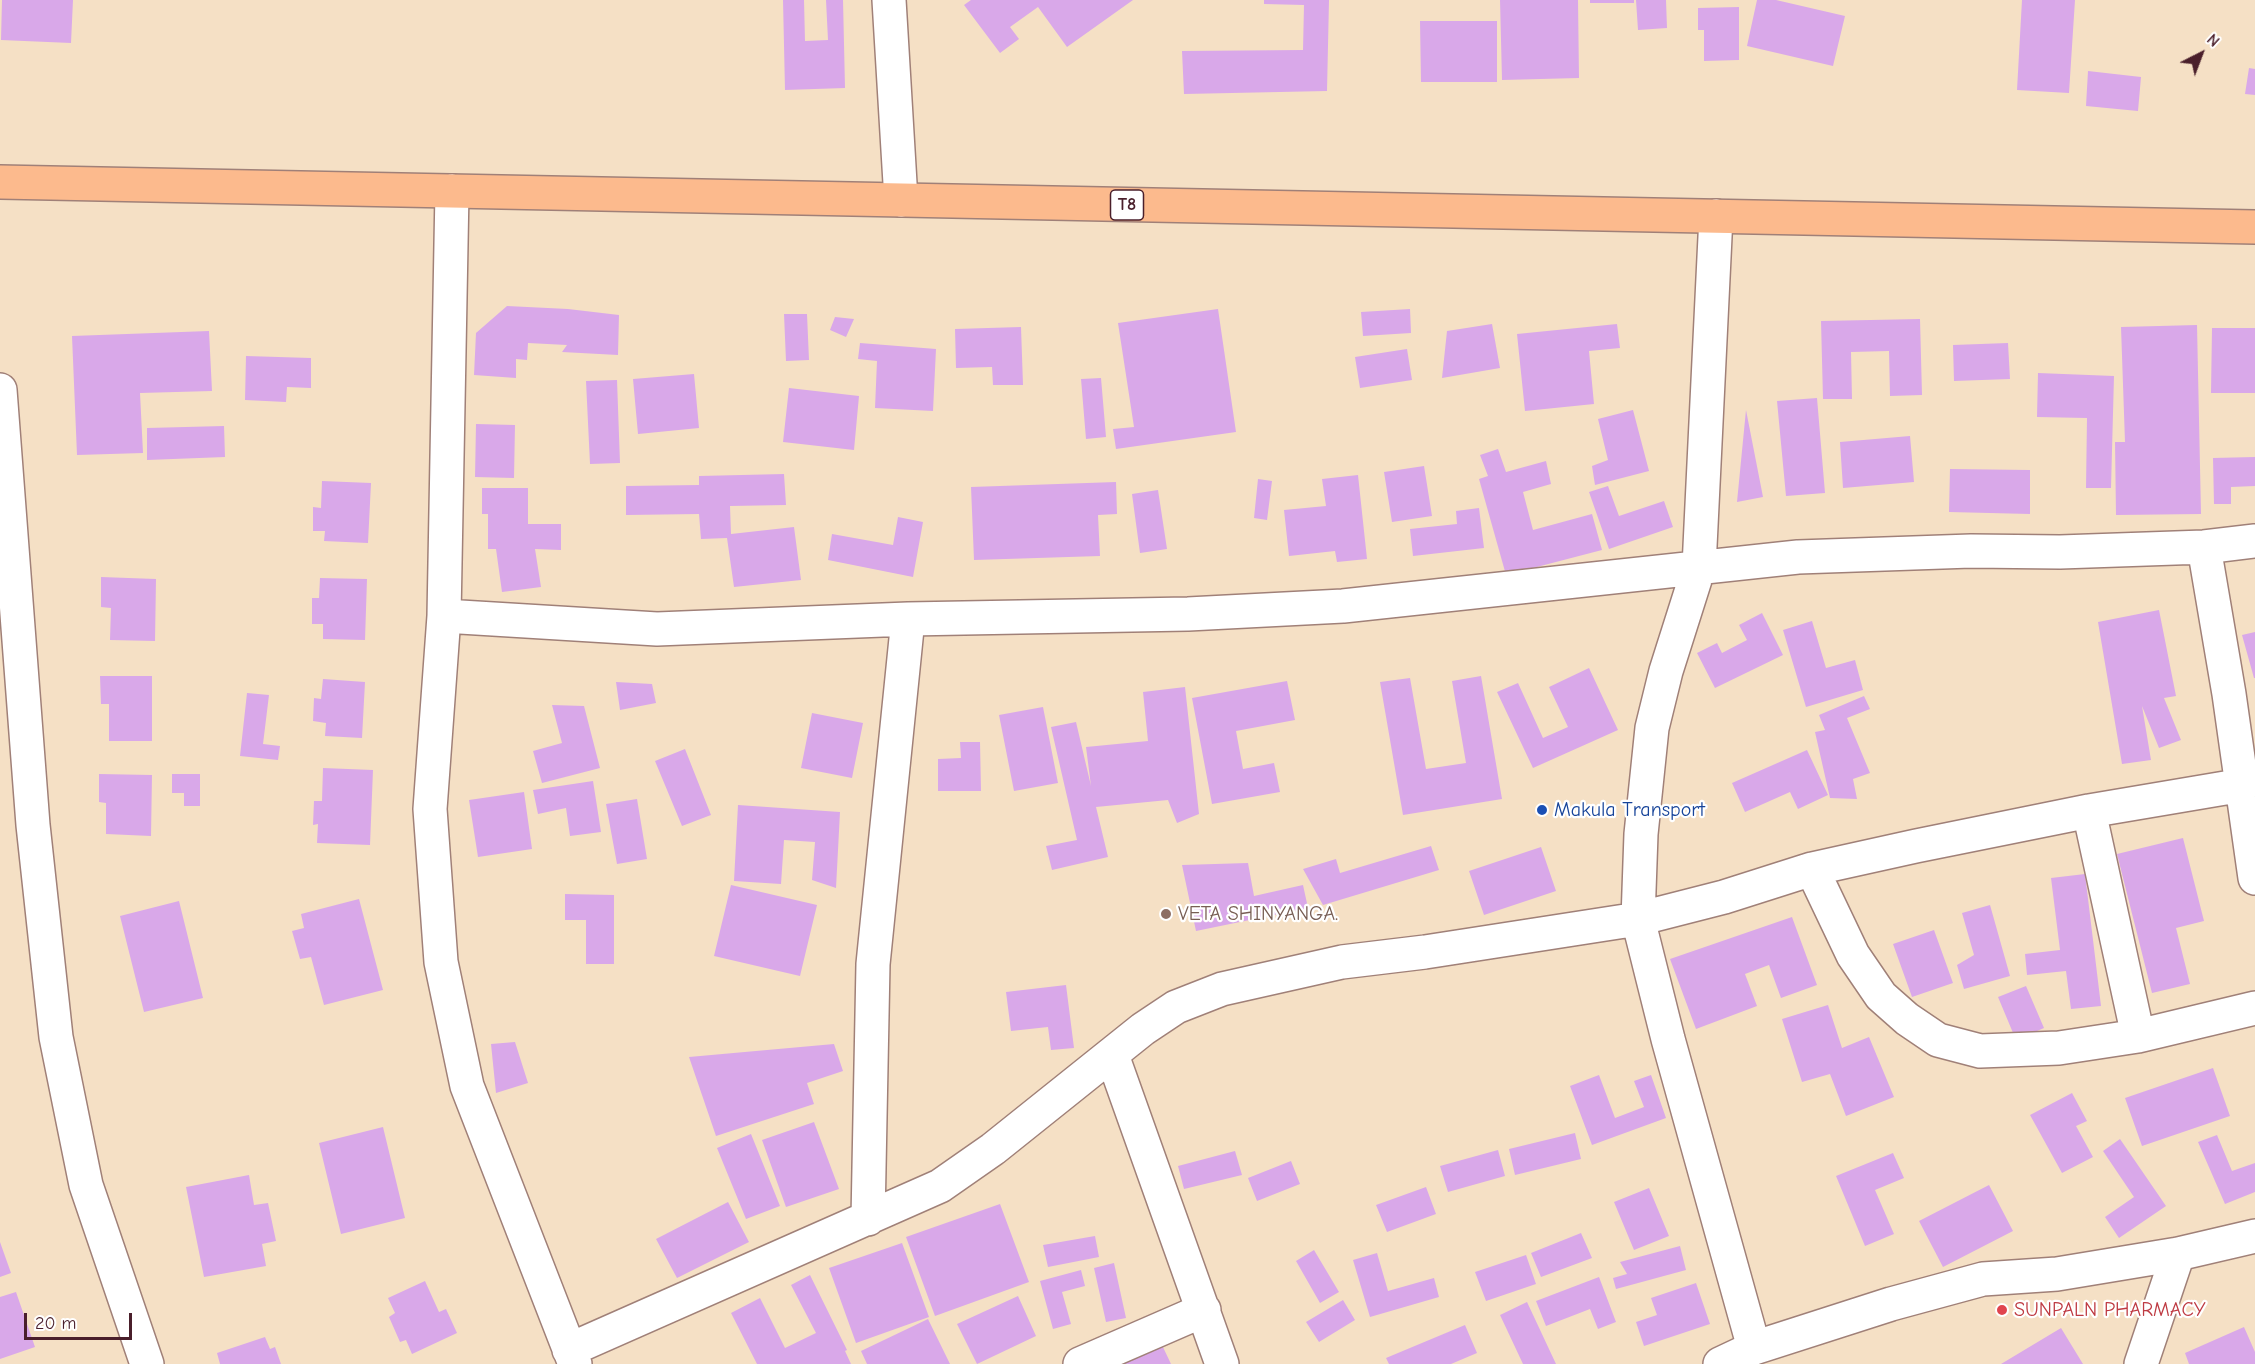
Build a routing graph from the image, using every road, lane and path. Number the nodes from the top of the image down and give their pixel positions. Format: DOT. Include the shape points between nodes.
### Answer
graph roads {
  1 [pos="889,0"];
  2 [pos="0,182"];
  3 [pos="452,191"];
  4 [pos="901,200"];
  5 [pos="1716,216"];
  6 [pos="2255,227"];
  7 [pos="0,390"];
  8 [pos="2255,540"];
  9 [pos="2204,547"];
  10 [pos="1699,567"];
  11 [pos="444,616"];
  12 [pos="908,619"];
  13 [pos="2243,785"];
  14 [pos="2089,811"];
  15 [pos="1812,869"];
  16 [pos="2255,878"];
  17 [pos="1638,919"];
  18 [pos="2255,1008"];
  19 [pos="2138,1036"];
  20 [pos="1112,1055"];
  21 [pos="868,1219"];
  22 [pos="2255,1236"];
  23 [pos="2178,1254"];
  24 [pos="1204,1310"];
  25 [pos="1754,1348"];
  26 [pos="572,1357"];
  27 [pos="147,1364"];
  28 [pos="1080,1364"];
  29 [pos="1222,1364"];
  30 [pos="1720,1364"];
  31 [pos="2141,1364"];
  1 -- 4 [label="street"];
  2 -- 3 [label="highway, T8"];
  3 -- 4 [label="highway, T8"];
  3 -- 11 [label="street"];
  4 -- 5 [label="highway, T8"];
  5 -- 6 [label="highway, T8"];
  5 -- 10 [label="street"];
  7 -- 27 [label="street" via="33,825 56,1037 86,1185"];
  8 -- 9 [label="street"];
  9 -- 10 [label="street" via="1878,553"];
  9 -- 13 [label="street"];
  10 -- 12 [label="street" via="1343,606 1188,614"];
  10 -- 17 [label="street" via="1652,728 1641,834"];
  11 -- 12 [label="street" via="657,629"];
  11 -- 26 [label="street" via="430,809 441,962 467,1086"];
  12 -- 21 [label="street" via="873,964"];
  13 -- 14 [label="street"];
  13 -- 16 [label="street"];
  14 -- 15 [label="street"];
  14 -- 19 [label="street"];
  15 -- 17 [label="street"];
  15 -- 19 [label="street" via="1853,955 1881,996 1938,1040 1980,1051 2058,1048"];
  17 -- 20 [label="street" via="1342,962 1222,989 1176,1007"];
  17 -- 25 [label="street" via="1670,1049"];
  18 -- 19 [label="street"];
  20 -- 21 [label="street" via="940,1186"];
  20 -- 24 [label="street"];
  21 -- 26 [label="street"];
  22 -- 23 [label="street"];
  23 -- 25 [label="street" via="2057,1274 1983,1279"];
  23 -- 31 [label="street"];
  24 -- 28 [label="street"];
  24 -- 29 [label="street"];
  25 -- 30 [label="street"];
}
